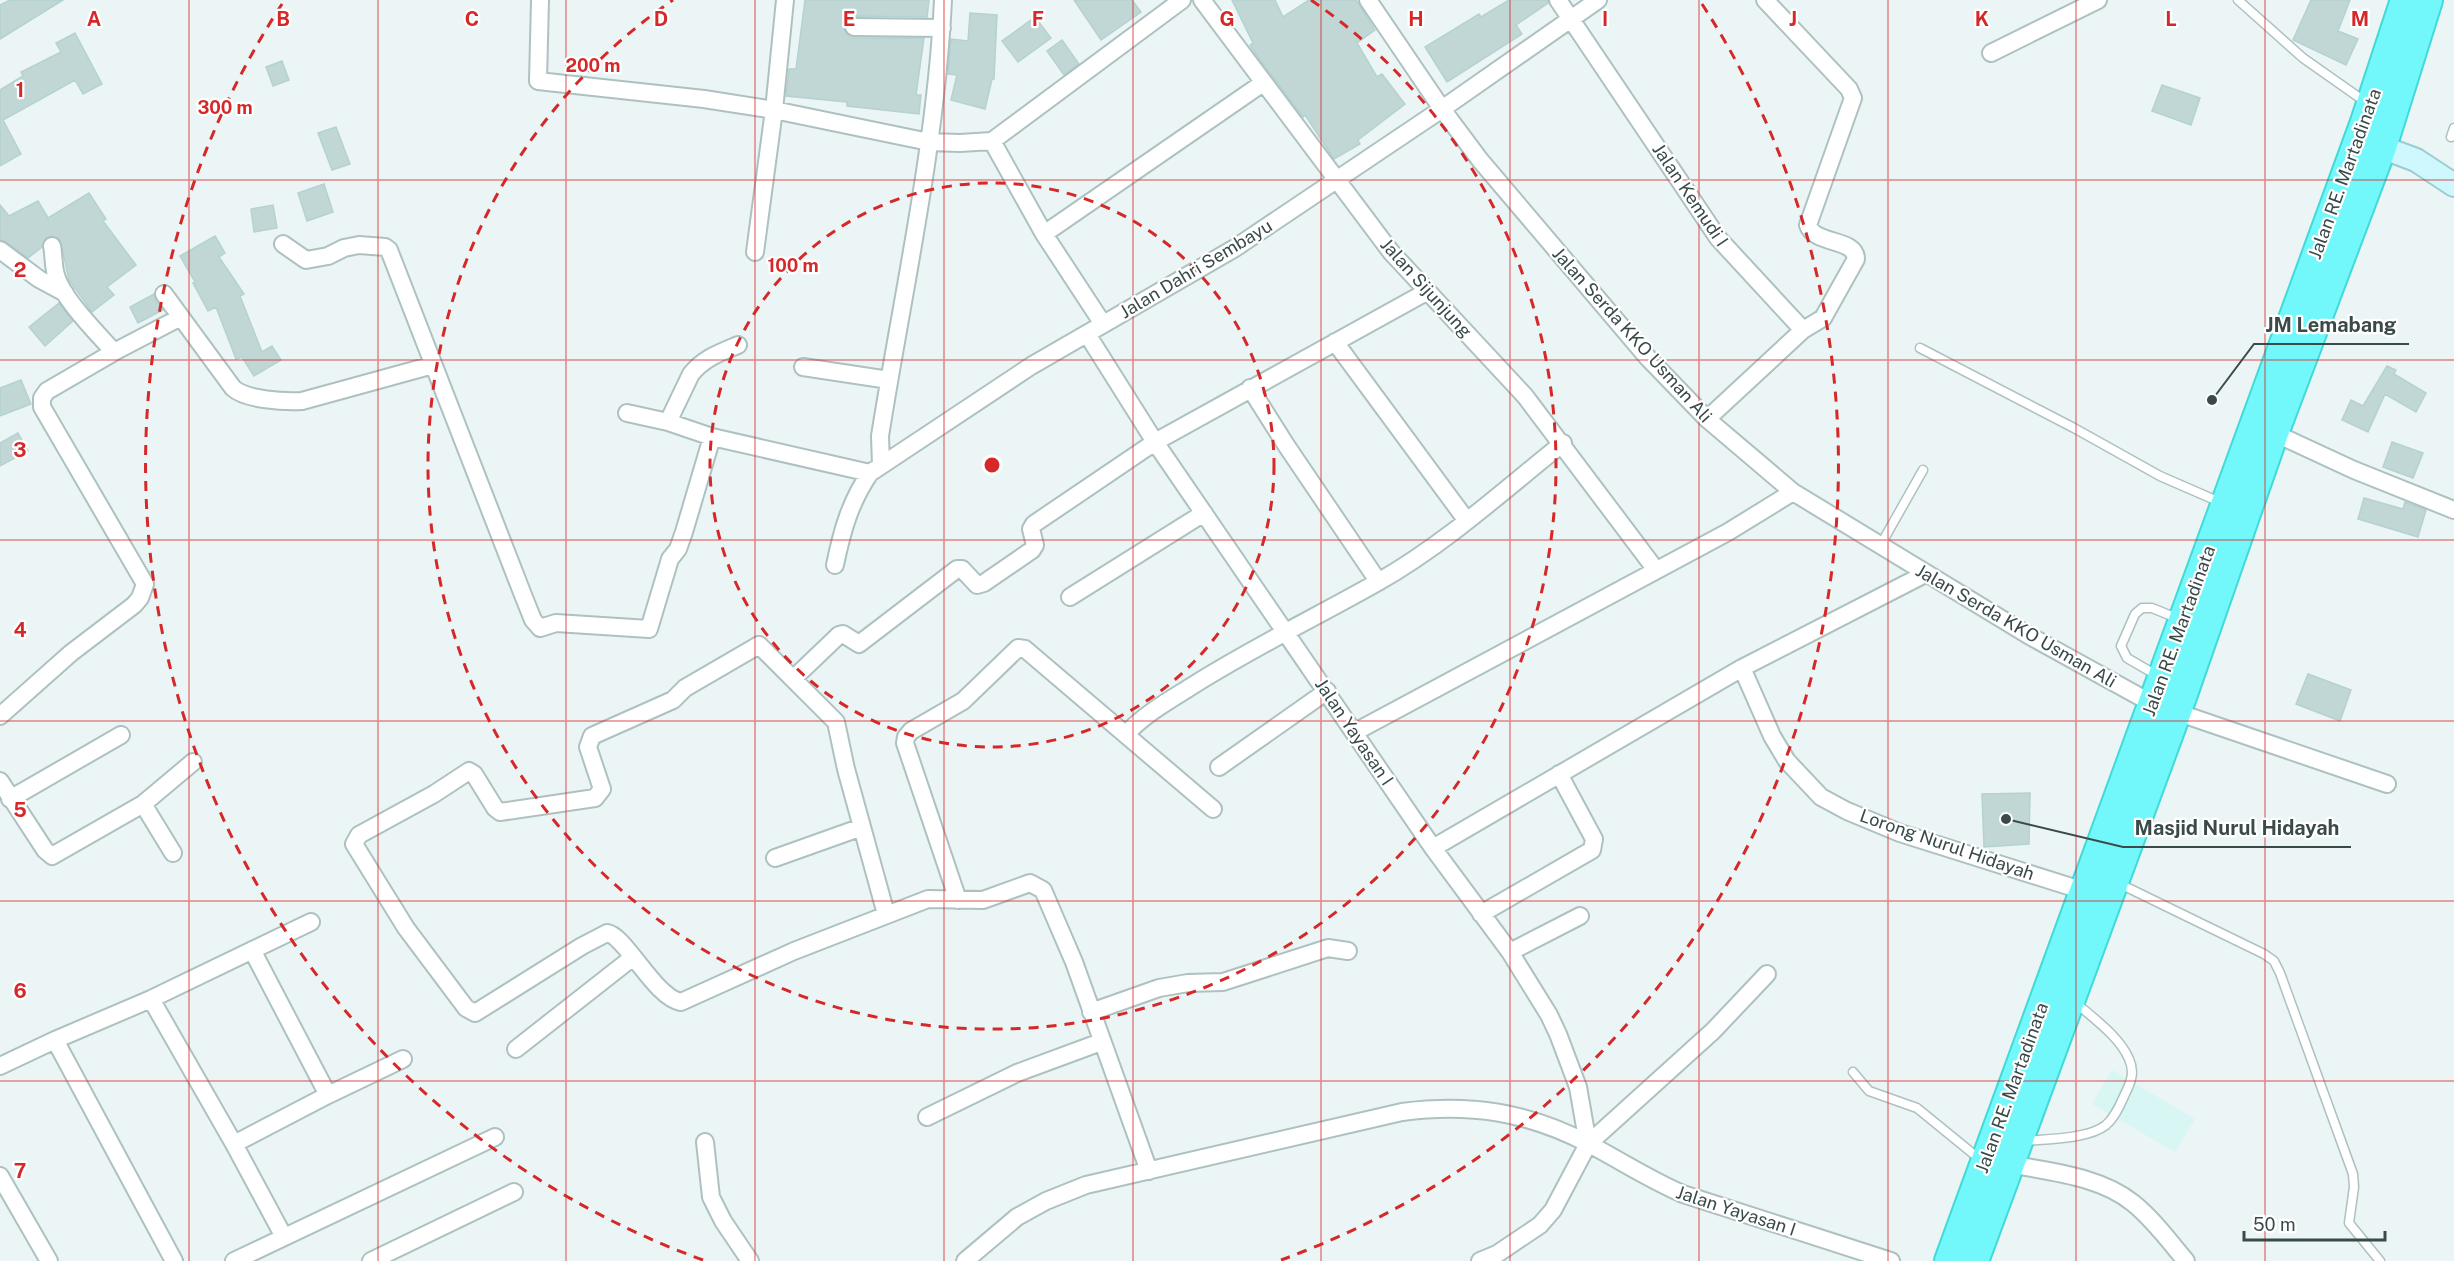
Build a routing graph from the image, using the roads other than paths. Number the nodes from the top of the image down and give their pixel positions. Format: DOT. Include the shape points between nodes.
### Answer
graph roads {
  1 [pos="540,0"];
  2 [pos="785,0"];
  3 [pos="943,0"];
  4 [pos="1182,0"];
  5 [pos="1202,0"];
  6 [pos="1368,0"];
  7 [pos="1558,0"];
  8 [pos="1598,0"];
  9 [pos="1765,0"];
  10 [pos="2098,0"];
  11 [pos="2238,0"];
  12 [pos="2405,0"];
  13 [pos="2428,0"];
  14 [pos="2073,5"];
  15 [pos="1572,18"];
  16 [pos="854,27"];
  17 [pos="942,28"];
  18 [pos="1991,53"];
  19 [pos="1263,83"];
  20 [pos="2370,105"];
  21 [pos="1442,109"];
  22 [pos="774,110"];
  23 [pos="2454,128"];
  24 [pos="2451,137"];
  25 [pos="992,141"];
  26 [pos="929,142"];
  27 [pos="2370,143"];
  28 [pos="1336,180"];
  29 [pos="2454,185"];
  30 [pos="1044,234"];
  31 [pos="283,244"];
  32 [pos="52,246"];
  33 [pos="0,250"];
  34 [pos="755,252"];
  35 [pos="1428,291"];
  36 [pos="66,293"];
  37 [pos="164,294"];
  38 [pos="181,316"];
  39 [pos="1103,324"];
  40 [pos="1803,330"];
  41 [pos="1087,334"];
  42 [pos="1335,342"];
  43 [pos="738,345"];
  44 [pos="1920,348"];
  45 [pos="114,352"];
  46 [pos="433,365"];
  47 [pos="803,367"];
  48 [pos="889,380"];
  49 [pos="1250,388"];
  50 [pos="627,413"];
  51 [pos="1707,419"];
  52 [pos="668,422"];
  53 [pos="2274,433"];
  54 [pos="712,437"];
  55 [pos="1155,442"];
  56 [pos="1563,443"];
  57 [pos="876,469"];
  58 [pos="1923,470"];
  59 [pos="1793,492"];
  60 [pos="2225,505"];
  61 [pos="2454,510"];
  62 [pos="1204,513"];
  63 [pos="1467,521"];
  64 [pos="1880,547"];
  65 [pos="835,565"];
  66 [pos="1656,570"];
  67 [pos="1925,574"];
  68 [pos="1378,581"];
  69 [pos="1070,597"];
  70 [pos="2183,621"];
  71 [pos="1286,631"];
  72 [pos="1742,668"];
  73 [pos="794,678"];
  74 [pos="1327,692"];
  75 [pos="2163,698"];
  76 [pos="0,716"];
  77 [pos="1355,732"];
  78 [pos="1126,734"];
  79 [pos="121,735"];
  80 [pos="193,762"];
  81 [pos="1219,767"];
  82 [pos="1559,774"];
  83 [pos="0,781"];
  84 [pos="2387,784"];
  85 [pos="10,799"];
  86 [pos="143,804"];
  87 [pos="1213,809"];
  88 [pos="862,827"];
  89 [pos="1433,848"];
  90 [pos="173,853"];
  91 [pos="775,858"];
  92 [pos="2115,881"];
  93 [pos="2084,891"];
  94 [pos="958,900"];
  95 [pos="886,914"];
  96 [pos="1481,914"];
  97 [pos="1581,916"];
  98 [pos="311,922"];
  99 [pos="252,950"];
  100 [pos="1348,951"];
  101 [pos="1510,952"];
  102 [pos="632,958"];
  103 [pos="1767,974"];
  104 [pos="152,999"];
  105 [pos="2072,999"];
  106 [pos="1091,1012"];
  107 [pos="55,1040"];
  108 [pos="1101,1042"];
  109 [pos="516,1049"];
  110 [pos="403,1059"];
  111 [pos="0,1066"];
  112 [pos="1854,1072"];
  113 [pos="328,1095"];
  114 [pos="927,1117"];
  115 [pos="495,1137"];
  116 [pos="705,1142"];
  117 [pos="234,1144"];
  118 [pos="1588,1144"];
  119 [pos="2004,1157"];
  120 [pos="1149,1171"];
  121 [pos="0,1176"];
  122 [pos="514,1192"];
  123 [pos="284,1237"];
  124 [pos="49,1261"];
  125 [pos="174,1261"];
  126 [pos="234,1261"];
  127 [pos="371,1261"];
  128 [pos="750,1261"];
  129 [pos="965,1261"];
  130 [pos="1480,1261"];
  131 [pos="1891,1261"];
  132 [pos="1949,1261"];
  133 [pos="1974,1261"];
  134 [pos="2186,1261"];
  135 [pos="2380,1261"];
  1 -- 22 [label="street" via="538,81"];
  2 -- 22 [label="street"];
  3 -- 17 [label="street"];
  4 -- 25 [label="street"];
  5 -- 19 [label="street, Jalan Sijunjung"];
  6 -- 21 [label="street, Jalan Serda KKO Usman Ali"];
  7 -- 15 [label="street, Jalan Kemudi I"];
  8 -- 15 [label="street, Jalan Dahri Sembayu"];
  9 -- 40 [label="street" via="1849,89 1853,98 1808,225 1816,235 1851,248 1856,258 1823,318"];
  10 -- 14 [label="street"];
  11 -- 20 [label="lane" via="2303,58"];
  12 -- 20 [label="highway, Jalan RE. Martadinata"];
  13 -- 27 [label="highway"];
  14 -- 18 [label="street"];
  15 -- 21 [label="street, Jalan Dahri Sembayu"];
  15 -- 40 [label="street, Jalan Kemudi I" via="1718,238"];
  16 -- 17 [label="street"];
  17 -- 26 [label="street"];
  19 -- 28 [label="street, Jalan Sijunjung"];
  19 -- 30 [label="street"];
  20 -- 27 [label="highway, Jalan RE. Martadinata"];
  21 -- 28 [label="street, Jalan Dahri Sembayu"];
  21 -- 51 [label="street, Jalan Serda KKO Usman Ali" via="1566,263"];
  22 -- 26 [label="street"];
  22 -- 34 [label="street"];
  23 -- 24 [label="lane"];
  25 -- 26 [label="street"];
  25 -- 30 [label="street"];
  26 -- 48 [label="street"];
  27 -- 29 [label="street" via="2416,160"];
  27 -- 53 [label="highway"];
  27 -- 60 [label="highway, Jalan RE. Martadinata"];
  28 -- 35 [label="street, Jalan Sijunjung" via="1402,266"];
  28 -- 39 [label="street, Jalan Dahri Sembayu" via="1235,248"];
  30 -- 39 [label="street"];
  31 -- 46 [label="street" via="306,260 359,245 389,250"];
  32 -- 36 [label="street" via="56,275"];
  33 -- 36 [label="street" via="39,279"];
  35 -- 42 [label="street"];
  35 -- 56 [label="street, Jalan Sijunjung"];
  36 -- 45 [label="street"];
  37 -- 38 [label="street"];
  38 -- 45 [label="street"];
  38 -- 46 [label="street" via="241,394 302,401"];
  39 -- 41 [label="street, Jalan Dahri Sembayu"];
  40 -- 51 [label="street"];
  41 -- 55 [label="street, Jalan Yayasan I"];
  41 -- 57 [label="street, Jalan Dahri Sembayu" via="1031,366"];
  42 -- 49 [label="street"];
  42 -- 63 [label="street"];
  43 -- 52 [label="street" via="709,357 696,368"];
  44 -- 60 [label="lane" via="2160,476"];
  45 -- 76 [label="street" via="46,391 42,407 143,579 144,591 134,605 71,653"];
  46 -- 54 [label="street" via="536,624 649,629 670,560 684,532"];
  47 -- 48 [label="street"];
  48 -- 57 [label="street"];
  49 -- 55 [label="street"];
  49 -- 68 [label="street"];
  50 -- 52 [label="street"];
  51 -- 59 [label="street, Jalan Serda KKO Usman Ali"];
  52 -- 54 [label="street"];
  53 -- 61 [label="street"];
  53 -- 75 [label="highway"];
  54 -- 57 [label="street"];
  55 -- 62 [label="street, Jalan Yayasan I"];
  55 -- 73 [label="street" via="1034,524 1032,550 984,583 977,585 962,569 957,569 860,644 839,635"];
  56 -- 63 [label="street"];
  56 -- 66 [label="street, Jalan Sijunjung"];
  57 -- 65 [label="street, Jalan Dahri Sembayu" via="858,490"];
  58 -- 64 [label="lane"];
  59 -- 64 [label="street, Jalan Serda KKO Usman Ali"];
  59 -- 66 [label="street"];
  60 -- 70 [label="highway, Jalan RE. Martadinata"];
  62 -- 69 [label="street"];
  62 -- 71 [label="street, Jalan Yayasan I"];
  63 -- 68 [label="street"];
  64 -- 67 [label="street, Jalan Serda KKO Usman Ali"];
  66 -- 77 [label="street"];
  67 -- 72 [label="street"];
  67 -- 75 [label="street, Jalan Serda KKO Usman Ali" via="2028,635"];
  68 -- 71 [label="street"];
  70 -- 75 [label="highway, Jalan RE. Martadinata"];
  70 -- 75 [label="lane" via="2152,608 2142,608 2135,614 2121,646"];
  71 -- 74 [label="street, Jalan Yayasan I"];
  71 -- 78 [label="street" via="1158,707"];
  72 -- 82 [label="street"];
  72 -- 93 [label="street, Lorong Nurul Hidayah" via="1787,761 1821,797 1900,833"];
  73 -- 88 [label="street" via="836,722"];
  73 -- 102 [label="street" via="761,645 756,645 685,688 673,700 592,736 588,747 602,789 595,798 500,812 469,771 354,841 354,847 406,928 472,1013 603,935 611,934"];
  74 -- 77 [label="street, Jalan Yayasan I"];
  74 -- 81 [label="street"];
  75 -- 84 [label="street, Jalan Serda KKO Usman Ali"];
  75 -- 92 [label="highway"];
  75 -- 93 [label="highway, Jalan RE. Martadinata"];
  77 -- 89 [label="street, Jalan Yayasan I"];
  78 -- 87 [label="street"];
  78 -- 94 [label="street" via="1021,647 963,701 908,733 905,743"];
  79 -- 85 [label="street"];
  80 -- 86 [label="street"];
  82 -- 89 [label="street"];
  82 -- 96 [label="street" via="1594,838 1592,850"];
  83 -- 85 [label="street"];
  85 -- 86 [label="street" via="52,856"];
  86 -- 90 [label="street"];
  88 -- 91 [label="street"];
  88 -- 95 [label="street"];
  89 -- 96 [label="street, Jalan Yayasan I"];
  92 -- 105 [label="highway"];
  92 -- 135 [label="lane" via="2274,961 2353,1174 2349,1223"];
  93 -- 119 [label="highway, Jalan RE. Martadinata"];
  94 -- 95 [label="street" via="935,897"];
  94 -- 106 [label="street" via="983,900 1030,883 1038,885 1074,962"];
  95 -- 102 [label="street" via="681,1002 672,1000"];
  96 -- 101 [label="street, Jalan Yayasan I"];
  97 -- 101 [label="street"];
  98 -- 99 [label="street"];
  99 -- 104 [label="street"];
  99 -- 113 [label="street"];
  100 -- 106 [label="street" via="1328,948 1223,982 1159,988"];
  101 -- 118 [label="street, Jalan Yayasan I" via="1558,1034 1578,1087"];
  102 -- 109 [label="street"];
  103 -- 118 [label="street" via="1713,1031"];
  104 -- 107 [label="street"];
  104 -- 117 [label="street"];
  105 -- 119 [label="highway"];
  105 -- 119 [label="lane" via="2124,1049 2133,1069 2131,1082 2113,1116 2100,1129"];
  106 -- 108 [label="street"];
  107 -- 111 [label="street"];
  107 -- 125 [label="street"];
  108 -- 114 [label="street" via="1017,1073"];
  108 -- 120 [label="street"];
  110 -- 113 [label="street"];
  112 -- 119 [label="lane" via="1869,1091 1917,1108"];
  113 -- 117 [label="street"];
  115 -- 123 [label="street"];
  116 -- 128 [label="street" via="711,1197"];
  117 -- 123 [label="street"];
  118 -- 120 [label="street" via="1508,1113 1435,1108 1402,1112"];
  118 -- 130 [label="street" via="1553,1210 1540,1225"];
  118 -- 131 [label="street, Jalan Yayasan I" via="1653,1182 1683,1194"];
  119 -- 132 [label="highway, Jalan RE. Martadinata"];
  119 -- 133 [label="highway"];
  119 -- 134 [label="street" via="2121,1195 2143,1212"];
  120 -- 129 [label="street" via="1086,1185 1046,1201 1017,1217"];
  121 -- 124 [label="street"];
  122 -- 127 [label="street"];
  123 -- 126 [label="street"];
}
